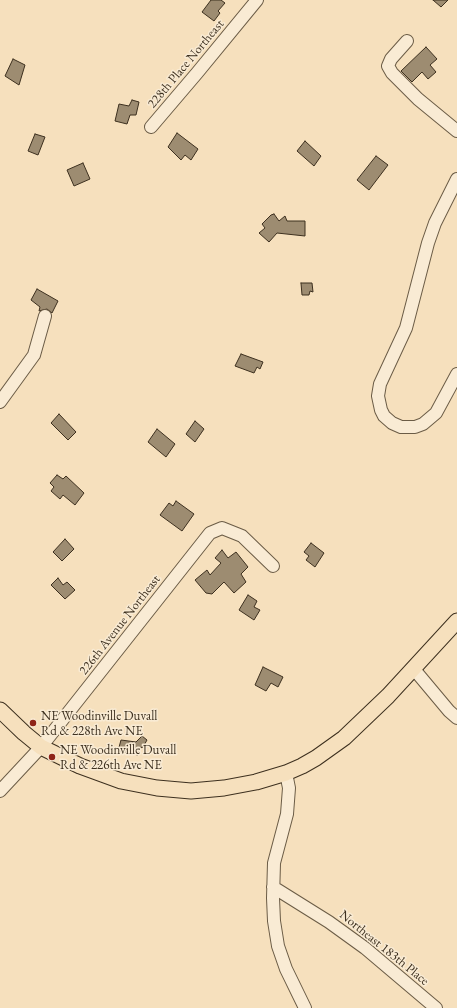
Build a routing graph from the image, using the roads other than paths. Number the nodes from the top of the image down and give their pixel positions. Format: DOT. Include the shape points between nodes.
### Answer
graph roads {
  1 [pos="258,0"];
  2 [pos="407,41"];
  3 [pos="151,127"];
  4 [pos="457,131"];
  5 [pos="457,179"];
  6 [pos="45,316"];
  7 [pos="457,374"];
  8 [pos="1,401"];
  9 [pos="274,566"];
  10 [pos="457,621"];
  11 [pos="414,668"];
  12 [pos="0,710"];
  13 [pos="457,718"];
  14 [pos="41,747"];
  15 [pos="286,773"];
  16 [pos="0,791"];
  17 [pos="273,887"];
  18 [pos="304,1008"];
  19 [pos="436,1008"];
  1 -- 3 [label="street, 228th Place Northeast"];
  2 -- 4 [label="street" via="391,59 388,66 390,70 418,99"];
  5 -- 7 [label="street" via="435,223 406,328 380,384 378,396 384,416 401,427 423,424 436,413"];
  6 -- 8 [label="street" via="34,355"];
  9 -- 14 [label="street, 226th Avenue Northeast" via="242,536 222,528 210,533"];
  10 -- 11 [label="main road"];
  11 -- 13 [label="street" via="449,712"];
  11 -- 15 [label="main road" via="344,738 316,758"];
  12 -- 14 [label="main road"];
  14 -- 15 [label="main road" via="101,774 133,783 190,791 256,782"];
  14 -- 16 [label="street, 226th Avenue Northeast"];
  15 -- 17 [label="street" via="289,788 287,814 274,863"];
  17 -- 18 [label="street" via="278,946"];
  17 -- 19 [label="street, Northeast 183th Place" via="365,948"];
}
